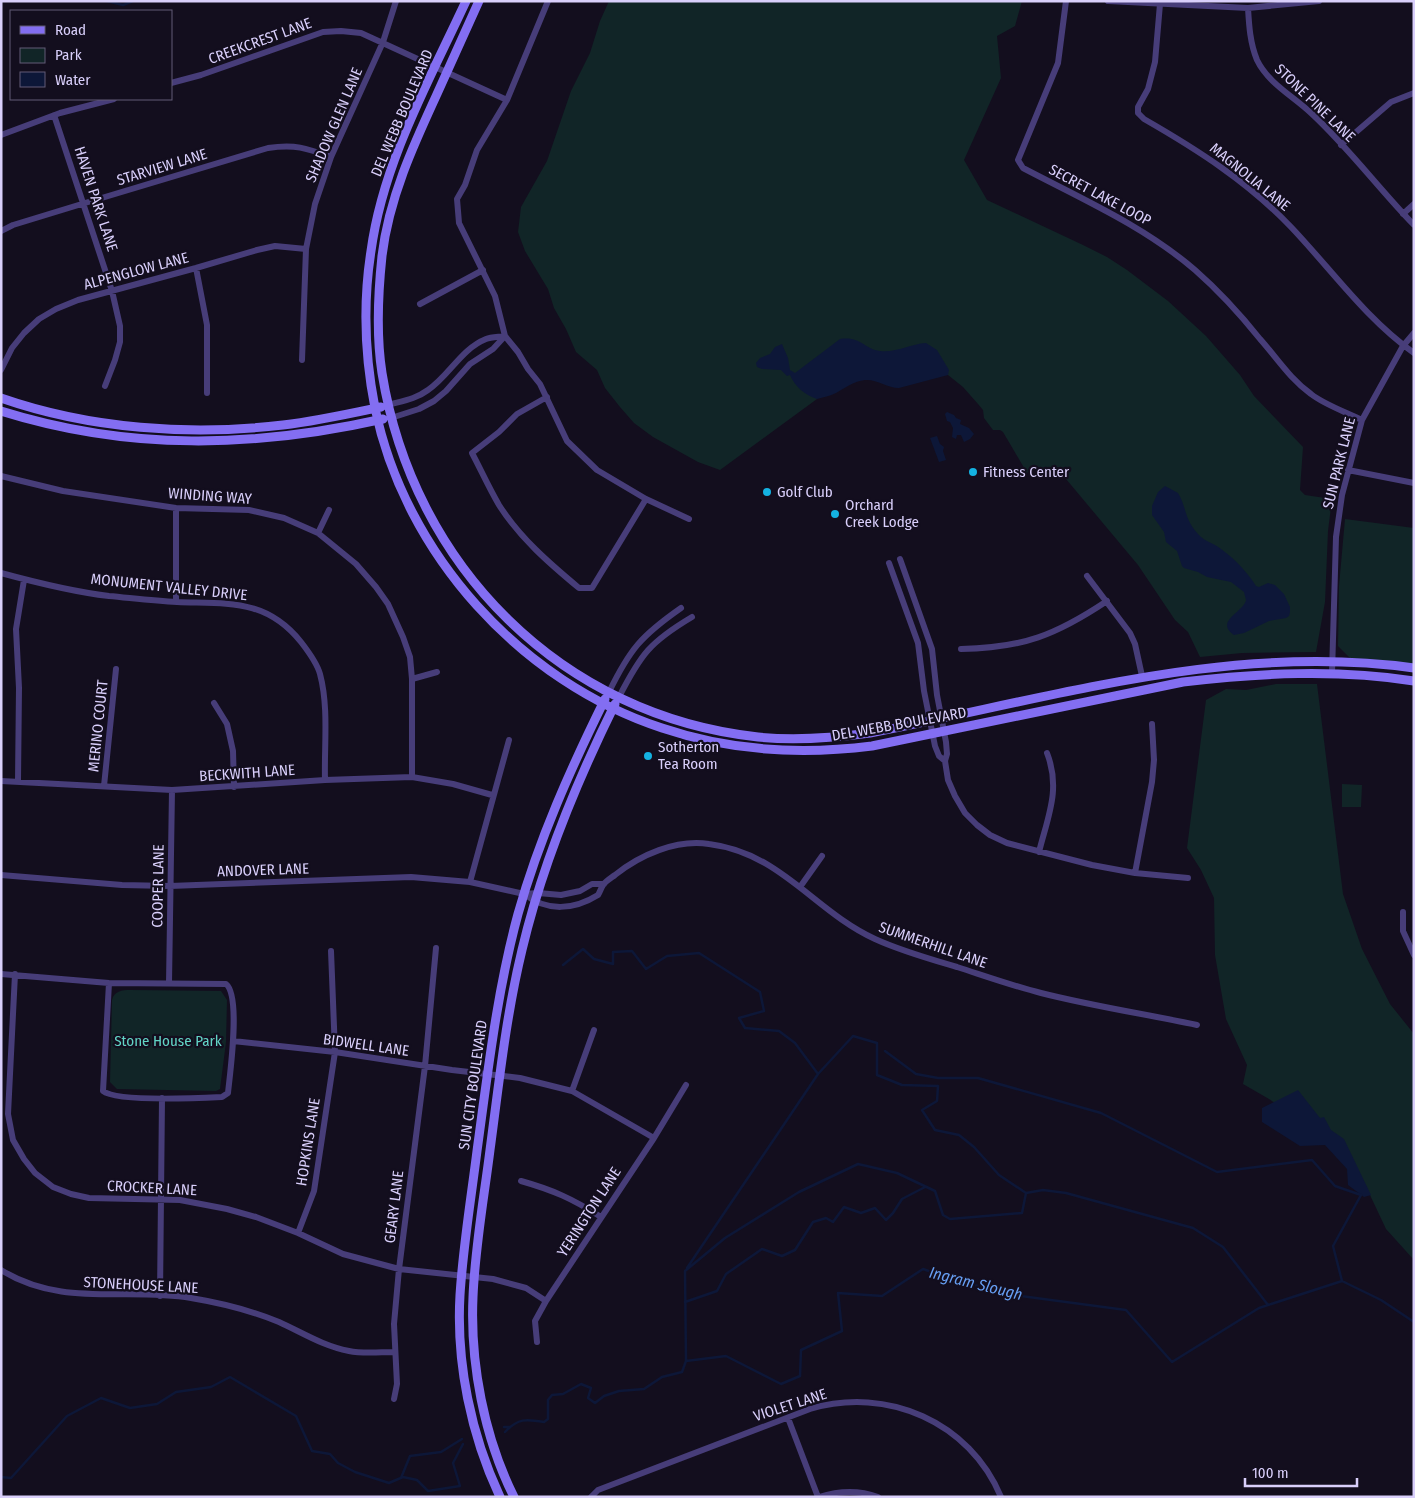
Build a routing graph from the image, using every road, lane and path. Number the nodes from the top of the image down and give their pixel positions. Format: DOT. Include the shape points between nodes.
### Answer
graph roads {
  1 [pos="396,1"];
  2 [pos="466,1"];
  3 [pos="479,1"];
  4 [pos="548,1"];
  5 [pos="1066,1"];
  6 [pos="1108,1"];
  7 [pos="1319,1"];
  8 [pos="1160,4"];
  9 [pos="1248,8"];
  10 [pos="383,42"];
  11 [pos="441,70"];
  12 [pos="172,83"];
  13 [pos="1414,92"];
  14 [pos="110,100"];
  15 [pos="508,100"];
  16 [pos="54,115"];
  17 [pos="1,135"];
  18 [pos="1341,145"];
  19 [pos="331,157"];
  20 [pos="84,203"];
  21 [pos="1414,204"];
  22 [pos="1403,214"];
  23 [pos="1414,225"];
  24 [pos="1,231"];
  25 [pos="306,248"];
  26 [pos="196,268"];
  27 [pos="483,270"];
  28 [pos="112,291"];
  29 [pos="420,304"];
  30 [pos="1414,333"];
  31 [pos="505,336"];
  32 [pos="1404,346"];
  33 [pos="1414,353"];
  34 [pos="302,360"];
  35 [pos="1,370"];
  36 [pos="105,386"];
  37 [pos="207,393"];
  38 [pos="547,397"];
  39 [pos="1,398"];
  40 [pos="388,405"];
  41 [pos="375,408"];
  42 [pos="1,411"];
  43 [pos="391,418"];
  44 [pos="378,420"];
  45 [pos="1362,420"];
  46 [pos="1348,470"];
  47 [pos="1,476"];
  48 [pos="1414,483"];
  49 [pos="646,499"];
  50 [pos="176,508"];
  51 [pos="329,510"];
  52 [pos="689,519"];
  53 [pos="318,533"];
  54 [pos="900,559"];
  55 [pos="890,563"];
  56 [pos="1,573"];
  57 [pos="1087,576"];
  58 [pos="24,580"];
  59 [pos="176,602"];
  60 [pos="1107,602"];
  61 [pos="681,608"];
  62 [pos="692,617"];
  63 [pos="962,649"];
  64 [pos="1332,661"];
  65 [pos="1414,668"];
  66 [pos="116,669"];
  67 [pos="438,672"];
  68 [pos="1332,673"];
  69 [pos="1142,676"];
  70 [pos="412,679"];
  71 [pos="1414,680"];
  72 [pos="609,692"];
  73 [pos="619,697"];
  74 [pos="214,703"];
  75 [pos="603,703"];
  76 [pos="614,708"];
  77 [pos="942,719"];
  78 [pos="930,721"];
  79 [pos="1152,724"];
  80 [pos="944,731"];
  81 [pos="933,734"];
  82 [pos="509,740"];
  83 [pos="1047,752"];
  84 [pos="945,760"];
  85 [pos="412,777"];
  86 [pos="325,780"];
  87 [pos="1,781"];
  88 [pos="18,781"];
  89 [pos="104,786"];
  90 [pos="234,787"];
  91 [pos="172,790"];
  92 [pos="492,795"];
  93 [pos="1039,852"];
  94 [pos="822,856"];
  95 [pos="1135,873"];
  96 [pos="1,875"];
  97 [pos="1188,878"];
  98 [pos="470,882"];
  99 [pos="604,884"];
  100 [pos="170,886"];
  101 [pos="800,887"];
  102 [pos="538,893"];
  103 [pos="524,894"];
  104 [pos="535,903"];
  105 [pos="1403,912"];
  106 [pos="436,948"];
  107 [pos="331,951"];
  108 [pos="1414,955"];
  109 [pos="1,974"];
  110 [pos="15,974"];
  111 [pos="109,983"];
  112 [pos="169,983"];
  113 [pos="1197,1025"];
  114 [pos="594,1030"];
  115 [pos="234,1041"];
  116 [pos="335,1052"];
  117 [pos="425,1066"];
  118 [pos="494,1074"];
  119 [pos="686,1085"];
  120 [pos="572,1092"];
  121 [pos="162,1098"];
  122 [pos="654,1138"];
  123 [pos="521,1181"];
  124 [pos="161,1199"];
  125 [pos="601,1217"];
  126 [pos="298,1233"];
  127 [pos="399,1269"];
  128 [pos="1,1270"];
  129 [pos="468,1276"];
  130 [pos="160,1296"];
  131 [pos="546,1301"];
  132 [pos="537,1342"];
  133 [pos="395,1352"];
  134 [pos="394,1399"];
  135 [pos="788,1418"];
  136 [pos="500,1497"];
  137 [pos="514,1497"];
  138 [pos="591,1497"];
  139 [pos="819,1497"];
  140 [pos="878,1497"];
  141 [pos="1001,1497"];
  1 -- 10 [label="street, SHADOW GLEN LANE"];
  2 -- 11 [label="street, DEL WEBB BOULEVARD"];
  3 -- 11 [label="street, DEL WEBB BOULEVARD"];
  4 -- 15 [label="street"];
  5 -- 45 [label="street, SECRET LAKE LOOP" via="1058,63 1018,160 1023,168 1129,222 1168,248 1231,304 1288,374 1312,396"];
  6 -- 8 [label="street"];
  7 -- 9 [label="street"];
  8 -- 9 [label="street"];
  8 -- 32 [label="street, MAGNOLIA LANE" via="1155,62 1138,113 1192,146 1258,195"];
  9 -- 18 [label="street, STONE PINE LANE" via="1253,48 1265,73 1311,113"];
  10 -- 11 [label="street, CREEKCREST LANE"];
  10 -- 12 [label="street, CREEKCREST LANE" via="361,34 323,32"];
  10 -- 19 [label="street, SHADOW GLEN LANE"];
  11 -- 15 [label="street, CREEKCREST LANE"];
  11 -- 40 [label="street, DEL WEBB BOULEVARD" via="404,168 383,252 378,326"];
  11 -- 41 [label="street, DEL WEBB BOULEVARD" via="410,124 378,214 371,250 366,327"];
  13 -- 18 [label="street" via="1391,102"];
  14 -- 16 [label="street"];
  15 -- 27 [label="street" via="477,150 457,199 459,223"];
  16 -- 17 [label="street"];
  16 -- 20 [label="street, HAVEN PARK LANE"];
  18 -- 22 [label="street, STONE PINE LANE"];
  19 -- 20 [label="street, STARVIEW LANE" via="299,146 268,148"];
  19 -- 25 [label="street, SHADOW GLEN LANE" via="315,204"];
  20 -- 24 [label="street, STARVIEW LANE"];
  20 -- 28 [label="street, HAVEN PARK LANE"];
  21 -- 22 [label="street"];
  22 -- 23 [label="street, STONE PINE LANE"];
  25 -- 26 [label="street, ALPENGLOW LANE" via="275,246"];
  25 -- 34 [label="street, SHADOW GLEN LANE"];
  26 -- 28 [label="street, ALPENGLOW LANE"];
  26 -- 37 [label="street" via="207,325"];
  27 -- 29 [label="street"];
  27 -- 31 [label="street" via="495,296"];
  28 -- 35 [label="street, ALPENGLOW LANE" via="78,300 39,319 12,348"];
  28 -- 36 [label="street, HAVEN PARK LANE" via="120,342"];
  30 -- 32 [label="street, SUN PARK LANE"];
  31 -- 38 [label="street"];
  31 -- 40 [label="street" via="486,339 476,345 427,391"];
  31 -- 43 [label="street" via="470,364 434,401"];
  32 -- 33 [label="street, MAGNOLIA LANE"];
  32 -- 45 [label="street, SUN PARK LANE"];
  38 -- 49 [label="street" via="567,441 598,470"];
  38 -- 49 [label="street" via="517,414 472,453 498,504 542,557 579,588 592,588"];
  39 -- 41 [label="street" via="86,420 184,430 251,429"];
  40 -- 41 [label="street"];
  40 -- 43 [label="street, DEL WEBB BOULEVARD"];
  41 -- 44 [label="street, DEL WEBB BOULEVARD"];
  42 -- 44 [label="street" via="84,432 166,440 286,437"];
  43 -- 44 [label="street"];
  43 -- 72 [label="street, DEL WEBB BOULEVARD" via="419,497 445,543 473,581 533,642 558,662"];
  44 -- 75 [label="street, DEL WEBB BOULEVARD" via="412,510 464,590 492,622 526,652"];
  45 -- 46 [label="street, SUN PARK LANE"];
  46 -- 48 [label="street"];
  46 -- 64 [label="street, SUN PARK LANE" via="1336,537"];
  47 -- 50 [label="street, WINDING WAY" via="63,491"];
  49 -- 52 [label="street"];
  50 -- 53 [label="street, WINDING WAY" via="248,510 284,518"];
  50 -- 59 [label="street"];
  51 -- 53 [label="street"];
  53 -- 70 [label="street, WINDING WAY" via="356,564 388,604 408,650"];
  54 -- 77 [label="street" via="932,649"];
  55 -- 78 [label="street" via="918,643"];
  56 -- 58 [label="street, MONUMENT VALLEY DRIVE"];
  57 -- 60 [label="street"];
  58 -- 59 [label="street, MONUMENT VALLEY DRIVE" via="106,595"];
  58 -- 88 [label="street" via="16,629"];
  59 -- 86 [label="street, MONUMENT VALLEY DRIVE" via="228,602 252,607 291,629 319,672 324,696"];
  60 -- 63 [label="street" via="1053,633 1005,646"];
  60 -- 69 [label="street" via="1130,633"];
  61 -- 72 [label="street" via="634,646"];
  62 -- 73 [label="street" via="661,637 644,654"];
  64 -- 65 [label="street, DEL WEBB BOULEVARD"];
  64 -- 68 [label="street, SUN PARK LANE"];
  64 -- 69 [label="street, DEL WEBB BOULEVARD" via="1254,663"];
  66 -- 89 [label="street, MERINO COURT"];
  67 -- 70 [label="street"];
  68 -- 71 [label="street, DEL WEBB BOULEVARD"];
  68 -- 80 [label="street, DEL WEBB BOULEVARD" via="1255,675 1183,682"];
  69 -- 77 [label="street, DEL WEBB BOULEVARD"];
  70 -- 85 [label="street, WINDING WAY"];
  72 -- 73 [label="street, DEL WEBB BOULEVARD"];
  72 -- 75 [label="street, SUN CITY BOULEVARD"];
  73 -- 76 [label="street, SUN CITY BOULEVARD"];
  73 -- 78 [label="street, DEL WEBB BOULEVARD" via="682,722 757,737 842,737"];
  74 -- 90 [label="street" via="227,724 233,751"];
  75 -- 76 [label="street, DEL WEBB BOULEVARD"];
  75 -- 103 [label="street, SUN CITY BOULEVARD" via="550,819"];
  76 -- 81 [label="street, DEL WEBB BOULEVARD" via="679,734 777,751 842,750"];
  76 -- 102 [label="street, SUN CITY BOULEVARD" via="561,824"];
  77 -- 78 [label="street, DEL WEBB BOULEVARD"];
  77 -- 80 [label="street"];
  78 -- 81 [label="street"];
  79 -- 95 [label="street" via="1152,782"];
  80 -- 81 [label="street, DEL WEBB BOULEVARD"];
  80 -- 84 [label="street"];
  81 -- 84 [label="street" via="939,756"];
  82 -- 92 [label="street"];
  83 -- 93 [label="street" via="1054,785"];
  84 -- 93 [label="street" via="955,796 977,825 1007,843"];
  85 -- 86 [label="street, BECKWITH LANE"];
  85 -- 92 [label="street, BECKWITH LANE"];
  86 -- 90 [label="street, BECKWITH LANE"];
  87 -- 88 [label="street, BECKWITH LANE"];
  88 -- 89 [label="street, BECKWITH LANE"];
  89 -- 91 [label="street, BECKWITH LANE"];
  90 -- 91 [label="street, BECKWITH LANE"];
  91 -- 100 [label="street, COOPER LANE"];
  92 -- 98 [label="street"];
  93 -- 95 [label="street"];
  94 -- 101 [label="street"];
  95 -- 97 [label="street"];
  96 -- 100 [label="street, ANDOVER LANE"];
  98 -- 100 [label="street, ANDOVER LANE" via="411,877"];
  98 -- 103 [label="street, ANDOVER LANE"];
  99 -- 101 [label="street, SUMMERHILL LANE" via="641,858 663,849 707,843 755,856"];
  99 -- 102 [label="street, SUMMERHILL LANE" via="592,884 566,894"];
  99 -- 104 [label="street, SUMMERHILL LANE" via="598,895 575,905 551,907"];
  100 -- 112 [label="street, COOPER LANE"];
  101 -- 113 [label="street, SUMMERHILL LANE" via="849,925 906,951 1040,993"];
  102 -- 103 [label="street, SUMMERHILL LANE"];
  102 -- 104 [label="street, SUN CITY BOULEVARD"];
  103 -- 104 [label="street"];
  103 -- 118 [label="street, SUN CITY BOULEVARD" via="501,989"];
  104 -- 118 [label="street, SUN CITY BOULEVARD"];
  105 -- 108 [label="street" via="1403,931"];
  106 -- 117 [label="street, GEARY LANE"];
  107 -- 116 [label="street, HOPKINS LANE"];
  109 -- 110 [label="street"];
  110 -- 111 [label="street"];
  110 -- 124 [label="street, CROCKER LANE" via="8,1114 13,1140 24,1159 53,1187 71,1194 89,1198"];
  111 -- 112 [label="street"];
  111 -- 121 [label="street" via="103,1091 116,1096"];
  112 -- 115 [label="street" via="226,984 233,997"];
  114 -- 120 [label="street"];
  115 -- 116 [label="street, BIDWELL LANE"];
  115 -- 121 [label="street" via="228,1093 222,1097"];
  116 -- 117 [label="street, BIDWELL LANE"];
  116 -- 126 [label="street, HOPKINS LANE" via="314,1191"];
  117 -- 118 [label="street, BIDWELL LANE"];
  117 -- 127 [label="street, GEARY LANE"];
  118 -- 120 [label="street, BIDWELL LANE"];
  118 -- 129 [label="street, SUN CITY BOULEVARD"];
  119 -- 122 [label="street, YERINGTON LANE"];
  120 -- 122 [label="street, BIDWELL LANE"];
  121 -- 124 [label="street"];
  122 -- 125 [label="street, YERINGTON LANE"];
  123 -- 125 [label="street" via="564,1195"];
  124 -- 126 [label="street, CROCKER LANE" via="227,1209"];
  124 -- 130 [label="street"];
  125 -- 131 [label="street, YERINGTON LANE"];
  126 -- 127 [label="street, CROCKER LANE" via="343,1254"];
  127 -- 129 [label="street, CROCKER LANE"];
  127 -- 133 [label="street, GEARY LANE"];
  128 -- 130 [label="street, STONEHOUSE LANE" via="19,1281 51,1291"];
  129 -- 131 [label="street, CROCKER LANE" via="526,1288"];
  129 -- 136 [label="street, SUN CITY BOULEVARD" via="460,1297 468,1395 480,1444"];
  129 -- 137 [label="street, SUN CITY BOULEVARD" via="481,1393 497,1454"];
  130 -- 133 [label="street, STONEHOUSE LANE" via="236,1307 351,1352"];
  131 -- 132 [label="street, YERINGTON LANE" via="535,1321"];
  133 -- 134 [label="street, GEARY LANE" via="397,1384"];
  135 -- 138 [label="street, VIOLET LANE" via="598,1490"];
  135 -- 139 [label="street"];
  135 -- 141 [label="street, VIOLET LANE" via="826,1404 864,1401 910,1410 935,1421 974,1454"];
  139 -- 140 [label="street" via="848,1492"];
}
